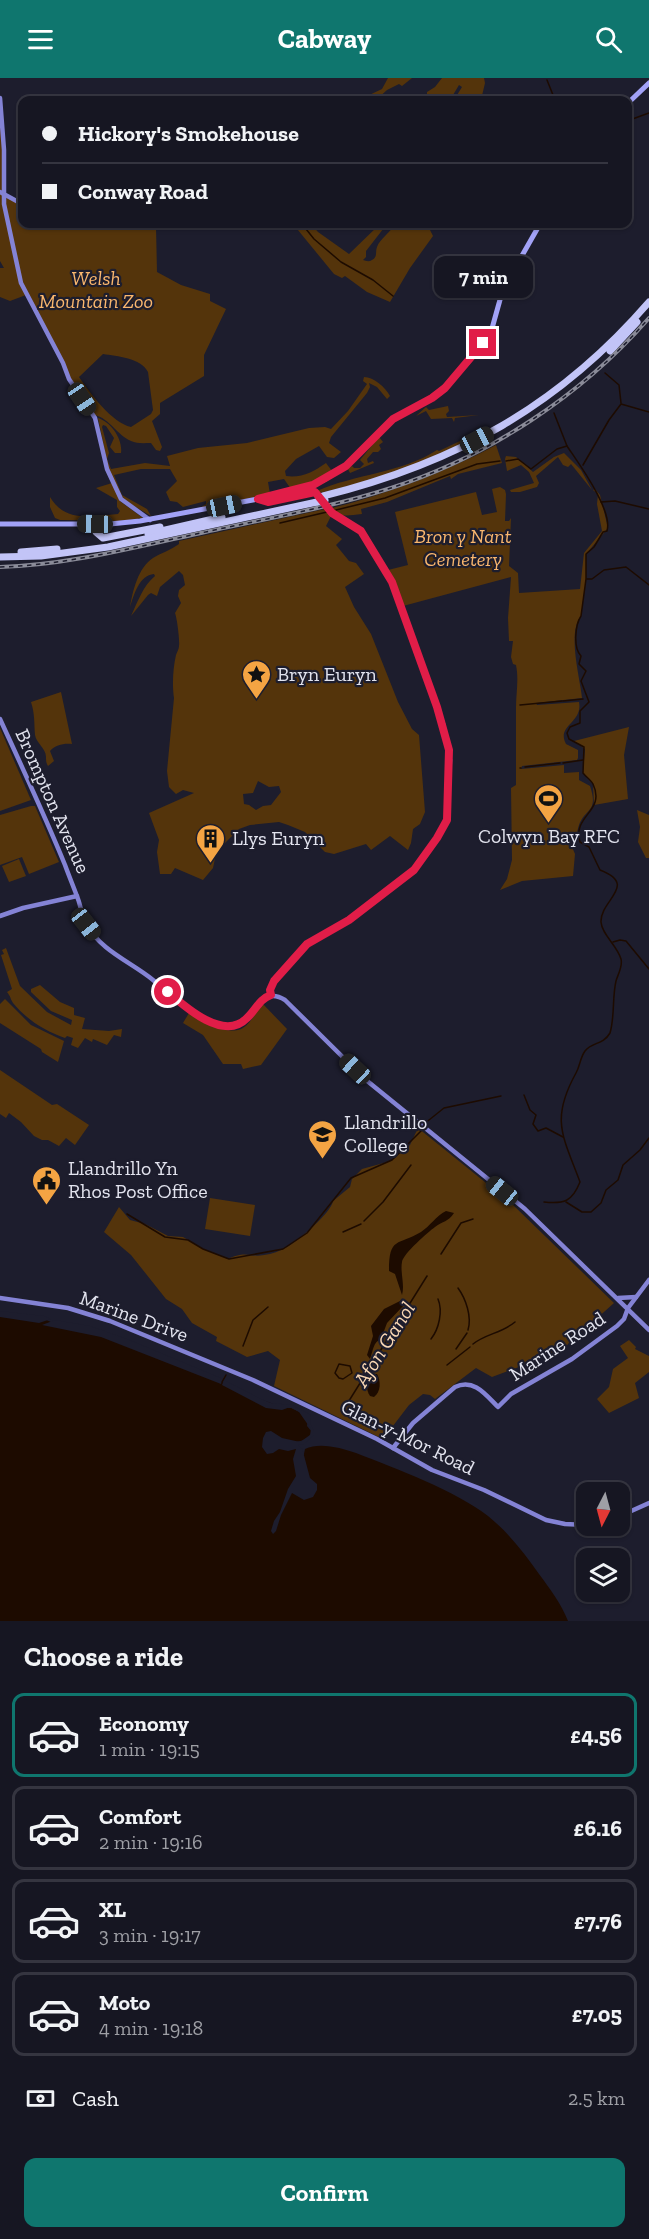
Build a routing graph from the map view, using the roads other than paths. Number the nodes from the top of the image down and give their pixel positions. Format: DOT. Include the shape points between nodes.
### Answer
graph roads {
  1 [pos="649,83"];
  2 [pos="0,98"];
  3 [pos="632,99"];
  4 [pos="2,193"];
  5 [pos="18,202"];
  6 [pos="538,228"];
  7 [pos="649,302"];
  8 [pos="649,309"];
  9 [pos="492,435"];
  10 [pos="258,499"];
  11 [pos="320,499"];
  12 [pos="150,520"];
  13 [pos="195,523"];
  14 [pos="0,524"];
  15 [pos="95,524"];
  16 [pos="0,557"];
  17 [pos="0,719"];
  18 [pos="77,896"];
  19 [pos="0,916"];
  20 [pos="271,995"];
  21 [pos="649,1280"];
  22 [pos="637,1296"];
  23 [pos="0,1298"];
  24 [pos="618,1298"];
  25 [pos="628,1308"];
  26 [pos="624,1317"];
  27 [pos="638,1318"];
  28 [pos="649,1330"];
  29 [pos="253,1380"];
  30 [pos="393,1448"];
  31 [pos="649,1503"];
  32 [pos="630,1512"];
  33 [pos="576,1525"];
  1 -- 3 [label="main road"];
  2 -- 4 [label="street" via="5,161"];
  4 -- 5 [label="street"];
  4 -- 12 [label="street" via="21,283 69,379 95,418 106,469 121,499"];
  6 -- 10 [label="main road" via="503,289 491,332 445,388 393,419 346,466 324,480"];
  7 -- 9 [label="highway" via="591,363"];
  8 -- 9 [label="highway" via="588,370 542,406"];
  9 -- 11 [label="highway" via="412,474"];
  10 -- 12 [label="main road"];
  10 -- 20 [label="street" via="268,502 315,492 332,513 366,537 392,582 437,707 450,760 447,820 419,864 349,920 307,944 274,981"];
  11 -- 13 [label="highway"];
  11 -- 16 [label="highway" via="108,547"];
  12 -- 15 [label="main road"];
  13 -- 15 [label="highway" via="103,538 96,532"];
  13 -- 16 [label="highway" via="109,542"];
  14 -- 15 [label="main road"];
  17 -- 18 [label="street, Brompton Avenue"];
  18 -- 19 [label="street"];
  18 -- 20 [label="street, Brompton Avenue" via="86,924 108,949 209,1022 243,1022 263,998"];
  20 -- 24 [label="street" via="285,1000 366,1080 525,1209"];
  21 -- 22 [label="street, Marine Road"];
  22 -- 24 [label="street"];
  22 -- 25 [label="street, Marine Road"];
  23 -- 29 [label="street, Marine Drive" via="79,1310"];
  24 -- 25 [label="street"];
  25 -- 26 [label="street, Marine Road"];
  25 -- 27 [label="street"];
  26 -- 27 [label="street"];
  26 -- 30 [label="street, Marine Road" via="572,1359 510,1394 498,1407 480,1389 461,1384 413,1423"];
  27 -- 28 [label="street"];
  29 -- 30 [label="street, Glan-y-Mor Road"];
  30 -- 33 [label="street, Glan-y-Mor Road" via="432,1470 546,1520"];
  31 -- 32 [label="street"];
}
